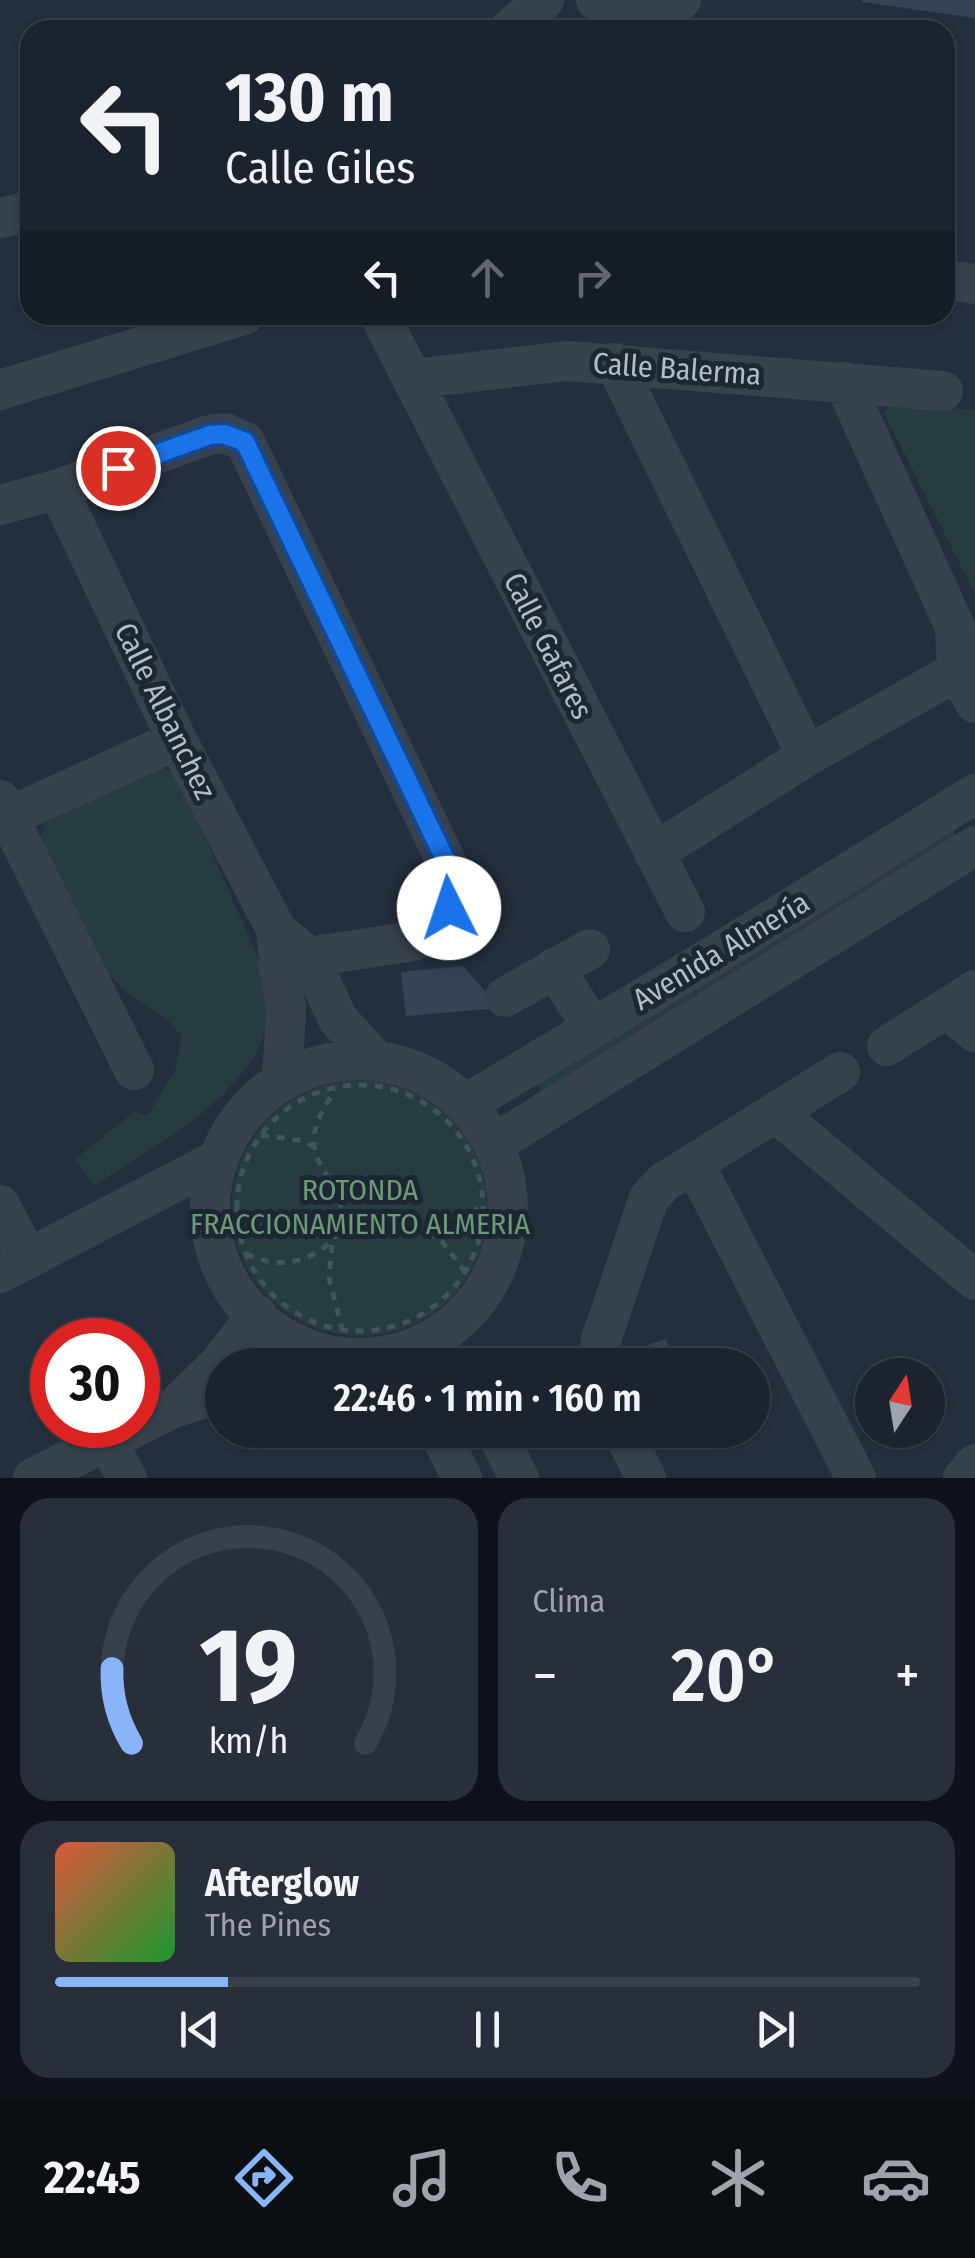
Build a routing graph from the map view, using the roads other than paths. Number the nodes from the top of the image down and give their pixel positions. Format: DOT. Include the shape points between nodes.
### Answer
graph roads {
  1 [pos="544,0"];
  2 [pos="596,0"];
  3 [pos="681,0"];
  4 [pos="521,20"];
  5 [pos="211,325"];
  6 [pos="385,325"];
  7 [pos="615,363"];
  8 [pos="412,379"];
  9 [pos="844,382"];
  10 [pos="0,390"];
  11 [pos="942,391"];
  12 [pos="58,489"];
  13 [pos="0,505"];
  14 [pos="967,661"];
  15 [pos="176,740"];
  16 [pos="807,756"];
  17 [pos="964,801"];
  18 [pos="4,808"];
  19 [pos="975,844"];
  20 [pos="654,853"];
  21 [pos="685,912"];
  22 [pos="590,949"];
  23 [pos="288,952"];
  24 [pos="554,968"];
  25 [pos="505,996"];
  26 [pos="966,1010"];
  27 [pos="594,1028"];
  28 [pos="887,1046"];
  29 [pos="375,1060"];
  30 [pos="134,1070"];
  31 [pos="840,1072"];
  32 [pos="282,1080"];
  33 [pos="466,1104"];
  34 [pos="776,1114"];
  35 [pos="494,1144"];
  36 [pos="217,1160"];
  37 [pos="694,1163"];
  38 [pos="0,1206"];
  39 [pos="14,1266"];
  40 [pos="975,1280"];
  41 [pos="257,1316"];
  42 [pos="284,1348"];
  43 [pos="454,1348"];
  44 [pos="599,1348"];
  45 [pos="205,1398"];
  46 [pos="173,1408"];
  47 [pos="160,1414"];
  48 [pos="92,1448"];
  49 [pos="110,1448"];
  50 [pos="447,1448"];
  51 [pos="503,1448"];
  52 [pos="631,1448"];
  53 [pos="975,1464"];
  54 [pos="33,1478"];
  55 [pos="127,1478"];
  56 [pos="462,1478"];
  57 [pos="518,1478"];
  58 [pos="646,1478"];
  59 [pos="856,1478"];
  60 [pos="963,1478"];
  1 -- 4 [label="street"];
  2 -- 3 [label="street" via="654,6"];
  5 -- 10 [label="street"];
  6 -- 8 [label="street, Calle Gafares"];
  7 -- 8 [label="street, Calle Balerma" via="567,360"];
  7 -- 9 [label="street, Calle Balerma"];
  7 -- 16 [label="street"];
  8 -- 20 [label="street, Calle Gafares"];
  9 -- 11 [label="street, Calle Balerma"];
  9 -- 14 [label="street"];
  12 -- 13 [label="street"];
  12 -- 15 [label="street, Calle Albanchez"];
  12 -- 23 [label="street" via="210,435 236,436 252,454 454,878 449,908 430,935"];
  14 -- 16 [label="street"];
  15 -- 18 [label="street"];
  15 -- 23 [label="street, Calle Albanchez"];
  16 -- 20 [label="street"];
  17 -- 19 [label="street"];
  17 -- 27 [label="street, Avenida Almería"];
  18 -- 30 [label="street"];
  19 -- 35 [label="street, Avenida Almería"];
  20 -- 21 [label="street, Calle Gafares"];
  22 -- 24 [label="street"];
  23 -- 29 [label="street, Calle Albanchez"];
  23 -- 32 [label="street, Calle Albanchez"];
  24 -- 25 [label="street"];
  24 -- 27 [label="street"];
  26 -- 28 [label="street"];
  27 -- 33 [label="street, Avenida Almería"];
  29 -- 32 [label="street" via="312,1066"];
  29 -- 33 [label="street" via="440,1082"];
  31 -- 34 [label="street"];
  32 -- 36 [label="street" via="242,1114"];
  33 -- 35 [label="street"];
  34 -- 37 [label="street"];
  34 -- 40 [label="street"];
  35 -- 43 [label="street" via="508,1194 504,1247"];
  36 -- 39 [label="street"];
  36 -- 41 [label="street" via="209,1208 217,1256"];
  37 -- 44 [label="street" via="664,1182 643,1208"];
  37 -- 59 [label="street"];
  38 -- 39 [label="street"];
  41 -- 42 [label="street"];
  41 -- 46 [label="street"];
  45 -- 46 [label="street"];
  46 -- 47 [label="street"];
  48 -- 54 [label="street"];
  49 -- 55 [label="street"];
  50 -- 56 [label="street"];
  51 -- 57 [label="street"];
  52 -- 58 [label="street"];
  53 -- 60 [label="street"];
}
